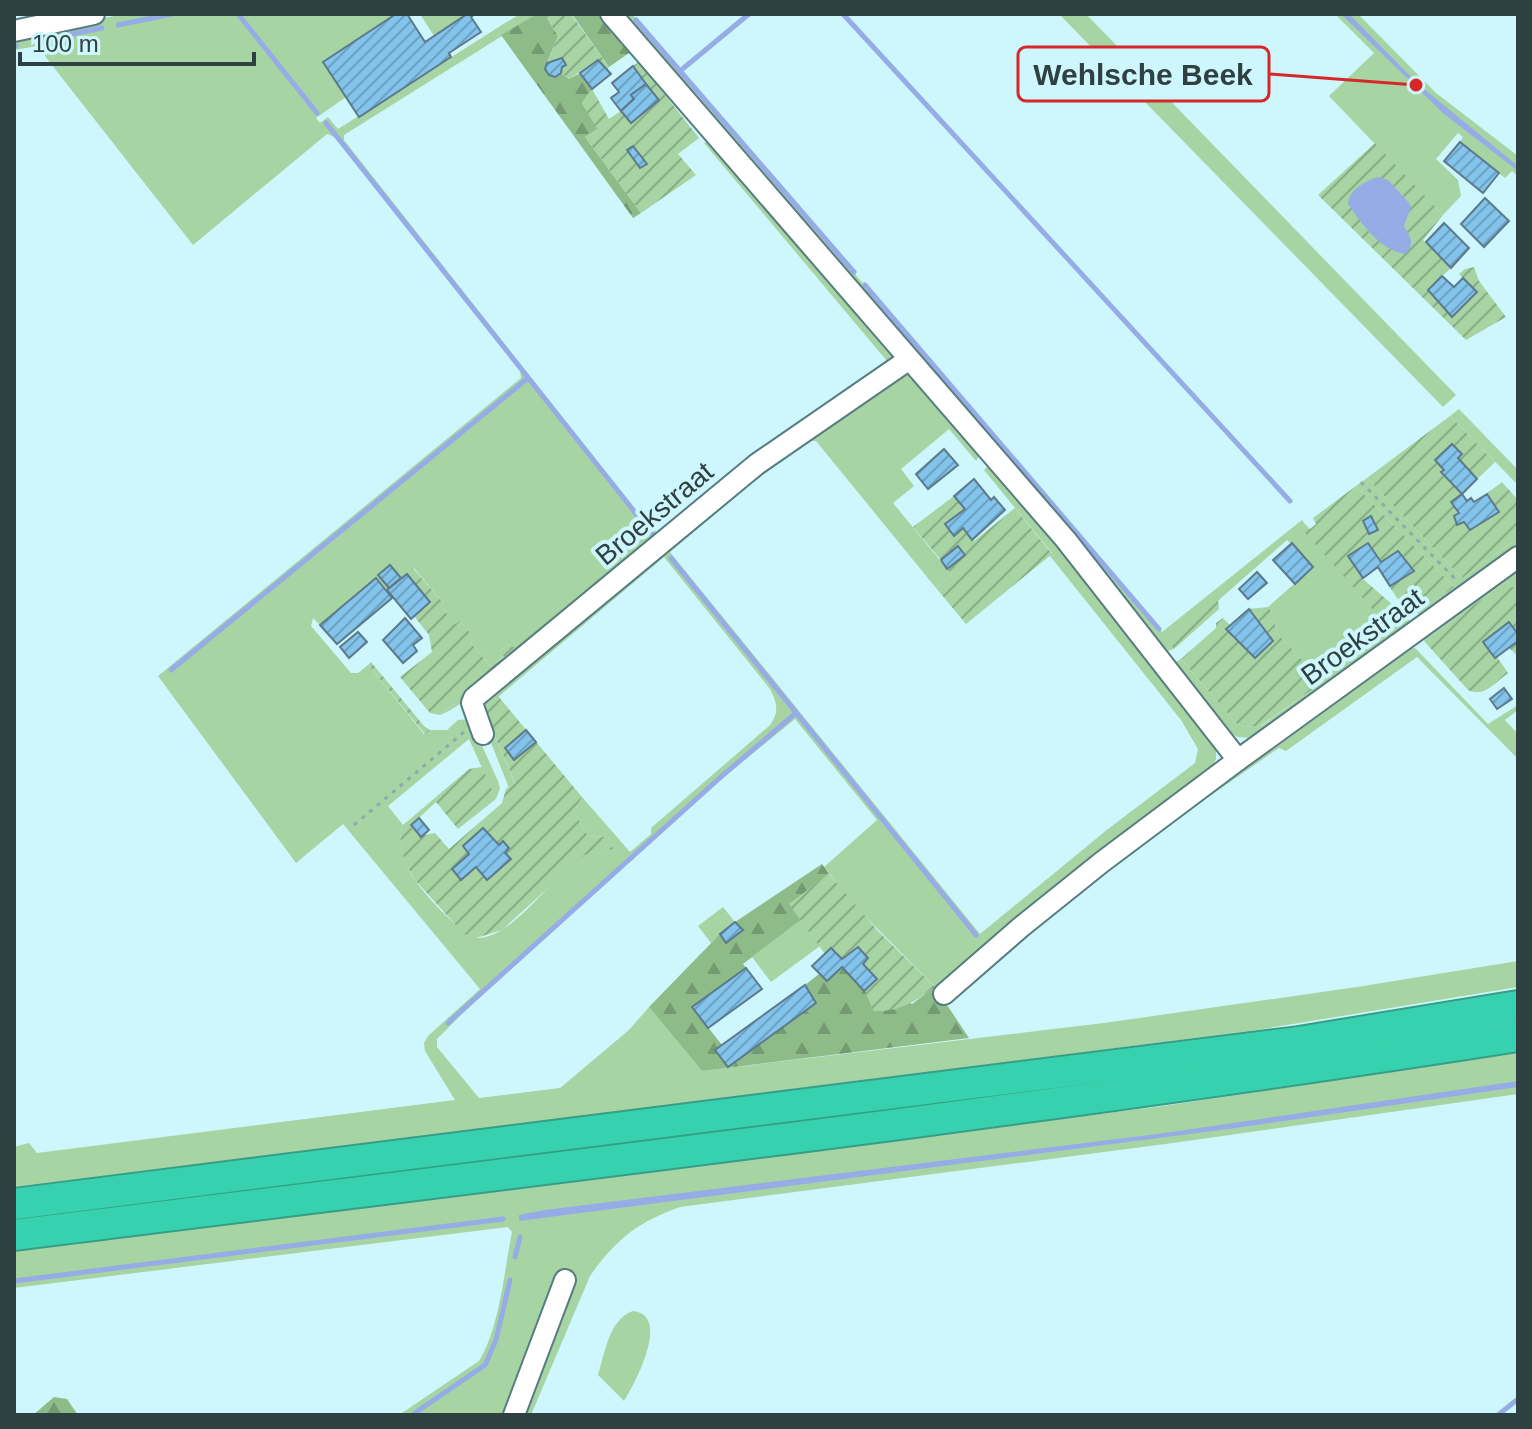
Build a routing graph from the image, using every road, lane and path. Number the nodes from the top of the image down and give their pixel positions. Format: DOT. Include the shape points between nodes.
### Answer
graph roads {
  1 [pos="94,14"];
  2 [pos="611,14"];
  3 [pos="71,16"];
  4 [pos="14,31"];
  5 [pos="908,360"];
  6 [pos="1361,482"];
  7 [pos="1518,557"];
  8 [pos="1467,593"];
  9 [pos="480,727"];
  10 [pos="1238,760"];
  11 [pos="354,825"];
  12 [pos="944,994"];
  13 [pos="1518,1006"];
  14 [pos="1518,1036"];
  15 [pos="14,1204"];
  16 [pos="14,1235"];
  17 [pos="565,1280"];
  18 [pos="514,1415"];
  1 -- 3 [label="street"];
  2 -- 5 [label="street"];
  3 -- 4 [label="street"];
  5 -- 9 [label="street, Broekstraat" via="757,464 474,698"];
  5 -- 10 [label="street" via="1066,540"];
  6 -- 8 [label="path"];
  7 -- 8 [label="street, Broekstraat"];
  8 -- 10 [label="street, Broekstraat"];
  9 -- 11 [label="path"];
  10 -- 12 [label="street, Broekstraat" via="1102,862"];
  13 -- 15 [label="highway" via="1299,1042"];
  14 -- 16 [label="highway" via="1008,1109"];
  17 -- 18 [label="street"];
}
